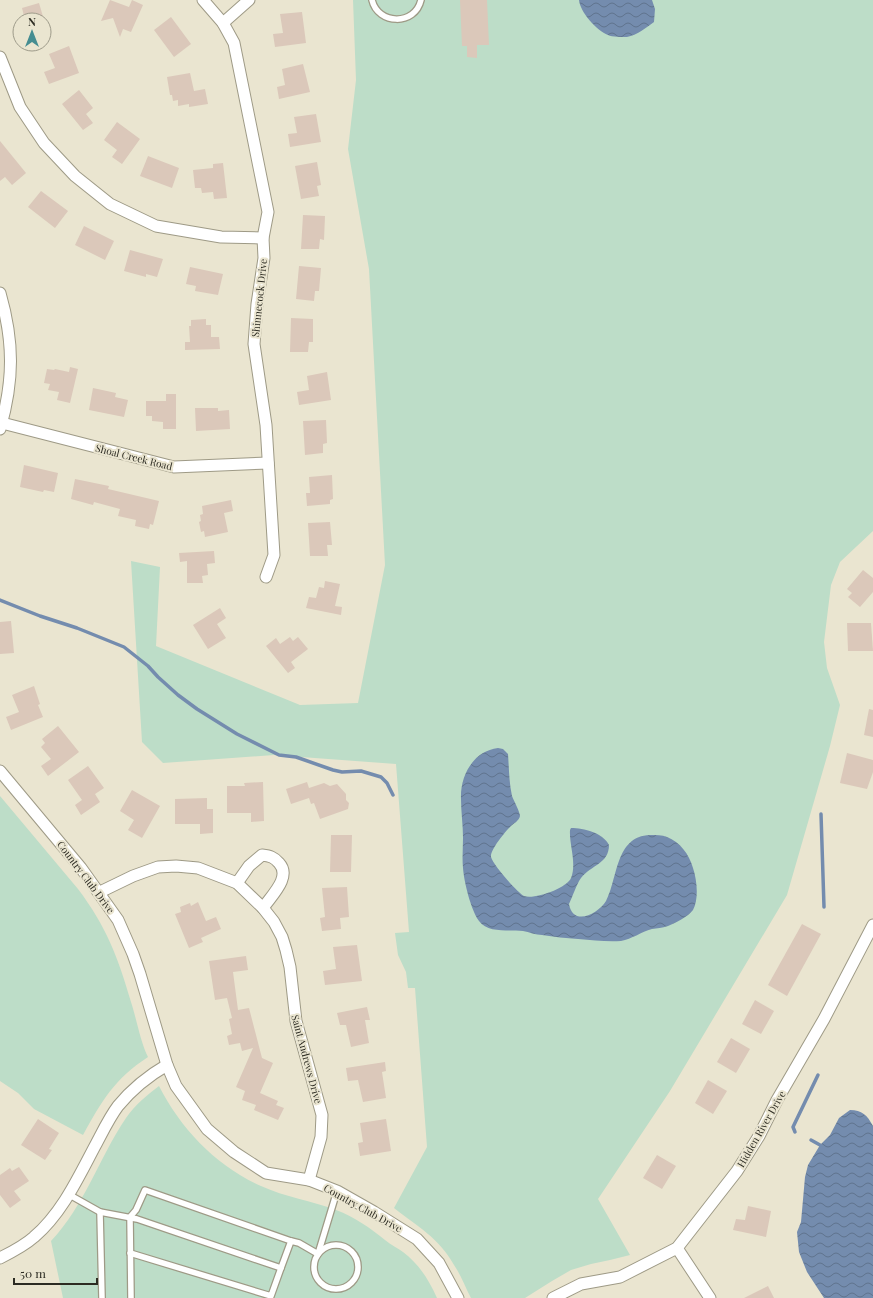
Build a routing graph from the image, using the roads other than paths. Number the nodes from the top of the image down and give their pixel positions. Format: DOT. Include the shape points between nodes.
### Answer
graph roads {
  1 [pos="203,0"];
  2 [pos="249,0"];
  3 [pos="372,0"];
  4 [pos="421,0"];
  5 [pos="223,23"];
  6 [pos="0,57"];
  7 [pos="263,238"];
  8 [pos="0,293"];
  9 [pos="1,426"];
  10 [pos="268,463"];
  11 [pos="266,577"];
  12 [pos="0,771"];
  13 [pos="236,883"];
  14 [pos="100,892"];
  15 [pos="263,908"];
  16 [pos="873,925"];
  17 [pos="167,1065"];
  18 [pos="309,1180"];
  19 [pos="337,1191"];
  20 [pos="68,1194"];
  21 [pos="100,1212"];
  22 [pos="130,1218"];
  23 [pos="291,1242"];
  24 [pos="677,1248"];
  25 [pos="130,1254"];
  26 [pos="318,1254"];
  27 [pos="0,1258"];
  28 [pos="281,1268"];
  29 [pos="102,1298"];
  30 [pos="131,1298"];
  31 [pos="458,1298"];
  32 [pos="553,1298"];
  33 [pos="710,1298"];
  1 -- 5 [label="street, Shinnecock Drive"];
  2 -- 5 [label="street"];
  3 -- 4 [label="lane" via="380,13 390,18 402,19 413,14 420,7"];
  5 -- 7 [label="street, Shinnecock Drive" via="234,43 268,212"];
  6 -- 7 [label="street" via="20,107 44,143 75,176 110,204 156,226 221,237"];
  7 -- 10 [label="street, Shinnecock Drive" via="264,258 254,344 266,425"];
  8 -- 9 [label="street" via="6,315 11,364"];
  9 -- 10 [label="street, Shoal Creek Road" via="174,467"];
  10 -- 11 [label="street, Shinnecock Drive" via="274,555"];
  12 -- 14 [label="street, Country Club Drive"];
  13 -- 14 [label="street, Saint Andrews Drive" via="198,868 158,867"];
  13 -- 15 [label="street, Saint Andrews Drive"];
  13 -- 15 [label="street" via="249,866 262,855 272,856 284,872 282,881"];
  14 -- 17 [label="street, Country Club Drive" via="118,920 133,954"];
  15 -- 18 [label="street, Saint Andrews Drive" via="274,922 286,950 296,1021 322,1115 321,1137"];
  16 -- 24 [label="street, Hidden River Drive" via="759,1136 737,1171"];
  17 -- 18 [label="street, Country Club Drive" via="176,1086 207,1129 234,1152 266,1173"];
  17 -- 20 [label="street" via="131,1091 117,1108"];
  18 -- 19 [label="street, Country Club Drive"];
  19 -- 26 [label="lane"];
  19 -- 31 [label="street, Country Club Drive" via="417,1239 439,1263"];
  20 -- 21 [label="lane"];
  20 -- 27 [label="street" via="57,1212 34,1237"];
  21 -- 22 [label="lane"];
  21 -- 29 [label="lane"];
  22 -- 23 [label="lane" via="145,1190"];
  22 -- 25 [label="lane"];
  22 -- 28 [label="lane"];
  23 -- 26 [label="lane" via="299,1243"];
  23 -- 28 [label="lane"];
  24 -- 32 [label="street, Hidden River Drive" via="620,1277 582,1284"];
  24 -- 33 [label="street"];
  25 -- 28 [label="lane" via="271,1296"];
  25 -- 30 [label="lane"];
  26 -- 26 [label="lane" via="314,1268 319,1282 325,1286 339,1289 346,1287 356,1278 356,1257 346,1247 331,1246"];
}
